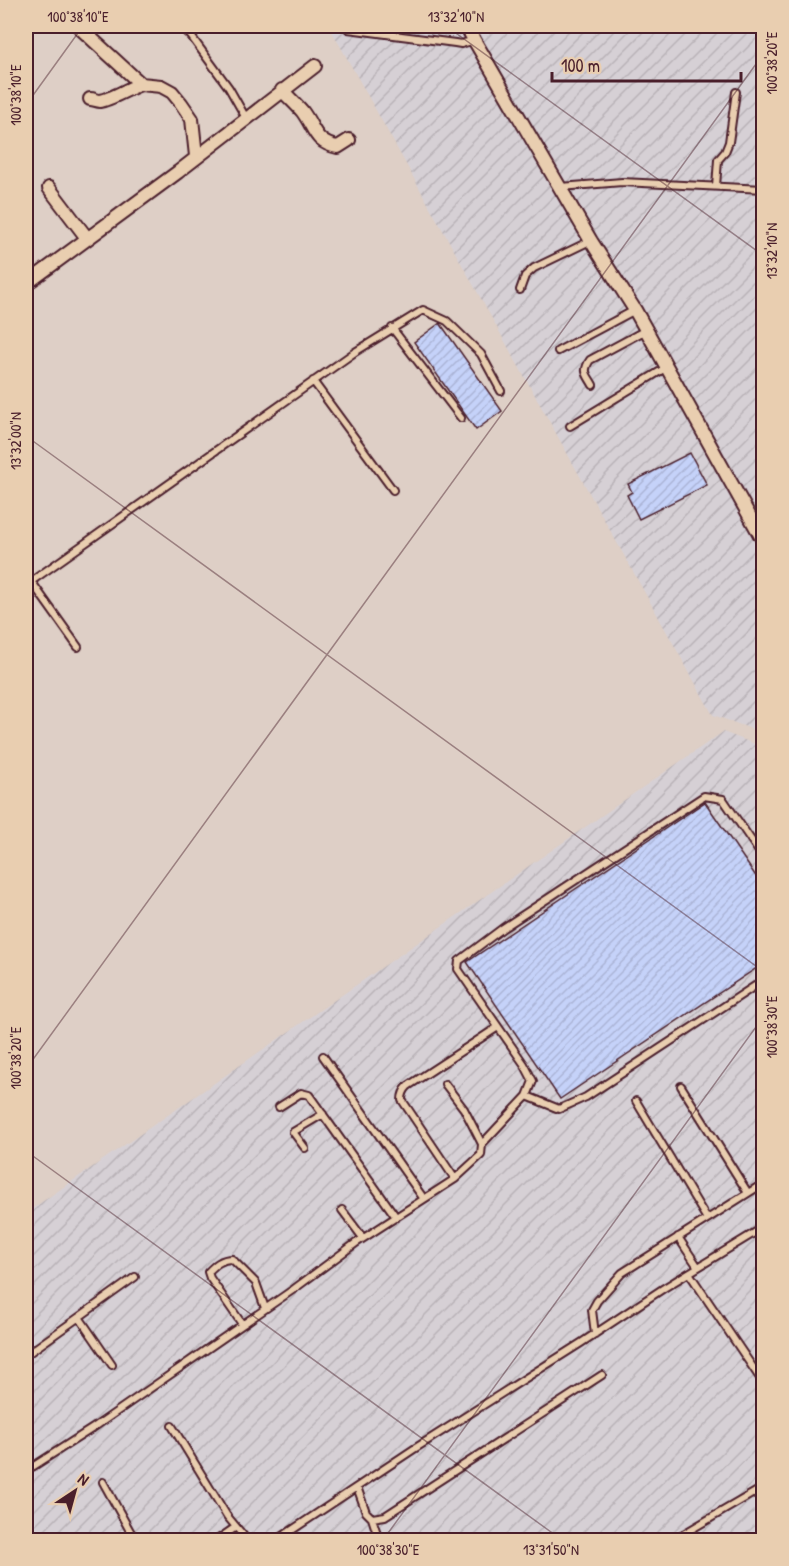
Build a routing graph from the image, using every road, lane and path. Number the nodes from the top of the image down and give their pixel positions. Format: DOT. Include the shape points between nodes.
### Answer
graph roads {
  1 [pos="181,26"];
  2 [pos="80,28"];
  3 [pos="348,29"];
  4 [pos="471,33"];
  5 [pos="315,66"];
  6 [pos="141,84"];
  7 [pos="282,90"];
  8 [pos="736,92"];
  9 [pos="90,99"];
  10 [pos="246,118"];
  11 [pos="349,140"];
  12 [pos="196,156"];
  13 [pos="716,186"];
  14 [pos="49,188"];
  15 [pos="560,188"];
  16 [pos="764,189"];
  17 [pos="87,238"];
  18 [pos="591,241"];
  19 [pos="26,284"];
  20 [pos="520,290"];
  21 [pos="635,310"];
  22 [pos="392,328"];
  23 [pos="646,330"];
  24 [pos="558,351"];
  25 [pos="667,366"];
  26 [pos="313,381"];
  27 [pos="593,385"];
  28 [pos="501,391"];
  29 [pos="460,418"];
  30 [pos="570,426"];
  31 [pos="393,490"];
  32 [pos="764,542"];
  33 [pos="28,583"];
  34 [pos="78,646"];
  35 [pos="764,859"];
  36 [pos="764,980"];
  37 [pos="498,1027"];
  38 [pos="323,1056"];
  39 [pos="445,1084"];
  40 [pos="681,1086"];
  41 [pos="527,1096"];
  42 [pos="636,1101"];
  43 [pos="279,1107"];
  44 [pos="323,1114"];
  45 [pos="483,1144"];
  46 [pos="305,1148"];
  47 [pos="455,1179"];
  48 [pos="764,1183"];
  49 [pos="748,1193"];
  50 [pos="424,1199"];
  51 [pos="342,1209"];
  52 [pos="396,1217"];
  53 [pos="706,1219"];
  54 [pos="761,1229"];
  55 [pos="678,1237"];
  56 [pos="363,1238"];
  57 [pos="764,1240"];
  58 [pos="698,1267"];
  59 [pos="689,1273"];
  60 [pos="135,1277"];
  61 [pos="266,1308"];
  62 [pos="79,1317"];
  63 [pos="242,1324"];
  64 [pos="595,1334"];
  65 [pos="26,1355"];
  66 [pos="112,1365"];
  67 [pos="602,1375"];
  68 [pos="764,1384"];
  69 [pos="172,1426"];
  70 [pos="26,1471"];
  71 [pos="103,1482"];
  72 [pos="357,1487"];
  73 [pos="764,1487"];
  74 [pos="372,1518"];
  75 [pos="236,1527"];
  76 [pos="135,1540"];
  77 [pos="217,1540"];
  78 [pos="247,1540"];
  79 [pos="277,1540"];
  80 [pos="379,1540"];
  81 [pos="673,1540"];
  1 -- 10 [label="lane" via="229,88"];
  2 -- 6 [label="street"];
  3 -- 4 [label="lane" via="461,44"];
  4 -- 15 [label="street"];
  5 -- 7 [label="street"];
  6 -- 9 [label="street" via="101,101"];
  6 -- 12 [label="street" via="161,86 172,92 192,119"];
  7 -- 10 [label="street"];
  7 -- 11 [label="street" via="327,145 338,147"];
  8 -- 13 [label="lane" via="729,142 718,159"];
  10 -- 12 [label="street"];
  12 -- 17 [label="street"];
  13 -- 15 [label="lane" via="622,182"];
  13 -- 16 [label="lane"];
  14 -- 17 [label="street"];
  15 -- 18 [label="street"];
  17 -- 19 [label="street"];
  18 -- 20 [label="lane" via="534,268 525,276"];
  18 -- 21 [label="street"];
  21 -- 23 [label="street"];
  21 -- 24 [label="lane"];
  22 -- 26 [label="lane"];
  22 -- 28 [label="lane" via="423,310 447,321 481,354"];
  22 -- 29 [label="lane"];
  23 -- 25 [label="street"];
  23 -- 27 [label="lane" via="590,360 585,372"];
  25 -- 30 [label="lane"];
  25 -- 32 [label="street"];
  26 -- 31 [label="lane"];
  26 -- 33 [label="lane"];
  33 -- 34 [label="lane"];
  35 -- 37 [label="lane" via="723,799 704,795 459,961 458,969"];
  36 -- 41 [label="lane" via="586,1097 559,1109"];
  37 -- 41 [label="lane" via="533,1081"];
  37 -- 47 [label="lane" via="408,1086 402,1095"];
  38 -- 50 [label="lane"];
  39 -- 45 [label="lane" via="464,1108"];
  40 -- 49 [label="lane"];
  41 -- 45 [label="lane"];
  42 -- 53 [label="lane"];
  43 -- 44 [label="lane" via="301,1093 309,1095"];
  44 -- 46 [label="lane" via="293,1132"];
  44 -- 52 [label="lane"];
  45 -- 47 [label="lane" via="481,1155"];
  47 -- 50 [label="lane"];
  48 -- 49 [label="lane"];
  49 -- 53 [label="lane"];
  50 -- 52 [label="lane"];
  51 -- 56 [label="lane"];
  52 -- 56 [label="lane"];
  53 -- 55 [label="lane"];
  54 -- 57 [label="lane"];
  54 -- 58 [label="lane"];
  55 -- 58 [label="lane"];
  55 -- 64 [label="lane" via="622,1273 597,1301 592,1310"];
  56 -- 61 [label="lane"];
  58 -- 59 [label="lane"];
  59 -- 64 [label="lane"];
  59 -- 68 [label="lane"];
  60 -- 62 [label="lane"];
  61 -- 63 [label="lane"];
  61 -- 63 [label="lane" via="256,1283 232,1258 218,1262 208,1272 210,1278"];
  62 -- 65 [label="lane"];
  62 -- 66 [label="lane"];
  63 -- 70 [label="lane"];
  64 -- 72 [label="lane"];
  67 -- 74 [label="lane" via="385,1516"];
  69 -- 75 [label="lane"];
  71 -- 76 [label="lane"];
  72 -- 74 [label="lane"];
  72 -- 79 [label="lane"];
  73 -- 81 [label="lane"];
  74 -- 80 [label="lane"];
  75 -- 77 [label="lane"];
  75 -- 78 [label="lane"];
}
